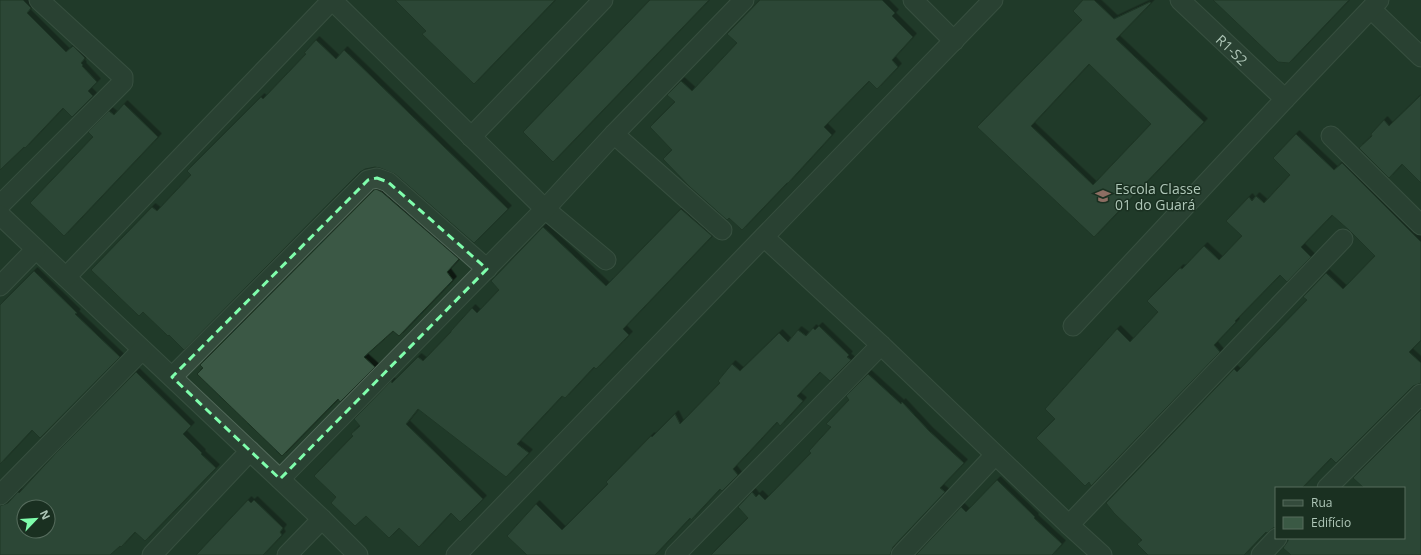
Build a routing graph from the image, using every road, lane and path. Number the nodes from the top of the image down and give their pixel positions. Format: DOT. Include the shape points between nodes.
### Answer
graph roads {
  1 [pos="39,0"];
  2 [pos="332,0"];
  3 [pos="603,0"];
  4 [pos="744,0"];
  5 [pos="913,0"];
  6 [pos="993,0"];
  7 [pos="1180,0"];
  8 [pos="1375,4"];
  9 [pos="954,41"];
  10 [pos="1421,57"];
  11 [pos="1285,99"];
  12 [pos="614,134"];
  13 [pos="1331,136"];
  14 [pos="470,137"];
  15 [pos="0,205"];
  16 [pos="544,209"];
  17 [pos="0,215"];
  18 [pos="1421,225"];
  19 [pos="722,230"];
  20 [pos="764,237"];
  21 [pos="1343,239"];
  22 [pos="36,249"];
  23 [pos="606,260"];
  24 [pos="486,268"];
  25 [pos="66,277"];
  26 [pos="0,286"];
  27 [pos="1073,326"];
  28 [pos="881,346"];
  29 [pos="142,350"];
  30 [pos="172,377"];
  31 [pos="1421,394"];
  32 [pos="250,451"];
  33 [pos="996,455"];
  34 [pos="280,480"];
  35 [pos="1328,487"];
  36 [pos="0,495"];
  37 [pos="322,519"];
  38 [pos="1069,525"];
  39 [pos="1277,539"];
  40 [pos="152,555"];
  41 [pos="287,555"];
  42 [pos="358,555"];
  43 [pos="456,555"];
  44 [pos="675,555"];
  45 [pos="901,555"];
  46 [pos="1102,555"];
  47 [pos="1260,555"];
  1 -- 15 [label="street" via="123,77 123,82"];
  2 -- 14 [label="street"];
  2 -- 25 [label="street"];
  3 -- 14 [label="street"];
  4 -- 12 [label="street"];
  5 -- 9 [label="street"];
  6 -- 9 [label="street"];
  7 -- 11 [label="street, R1-S2"];
  8 -- 10 [label="street"];
  8 -- 11 [label="street"];
  9 -- 20 [label="street"];
  11 -- 27 [label="street"];
  12 -- 16 [label="street"];
  12 -- 19 [label="street"];
  13 -- 18 [label="street"];
  14 -- 16 [label="street"];
  16 -- 23 [label="street"];
  16 -- 24 [label="street"];
  17 -- 22 [label="street"];
  20 -- 28 [label="street"];
  20 -- 43 [label="street"];
  21 -- 38 [label="street"];
  22 -- 25 [label="street"];
  22 -- 26 [label="street"];
  24 -- 30 [label="street" via="388,182 377,178 368,180"];
  24 -- 34 [label="street"];
  25 -- 29 [label="street"];
  28 -- 33 [label="street"];
  28 -- 44 [label="street"];
  29 -- 30 [label="street"];
  29 -- 36 [label="street"];
  30 -- 32 [label="street"];
  31 -- 35 [label="street"];
  32 -- 34 [label="street"];
  32 -- 40 [label="street"];
  33 -- 38 [label="street"];
  33 -- 45 [label="street"];
  34 -- 37 [label="street"];
  37 -- 41 [label="street"];
  37 -- 42 [label="street"];
  38 -- 46 [label="street"];
  39 -- 47 [label="street"];
}
